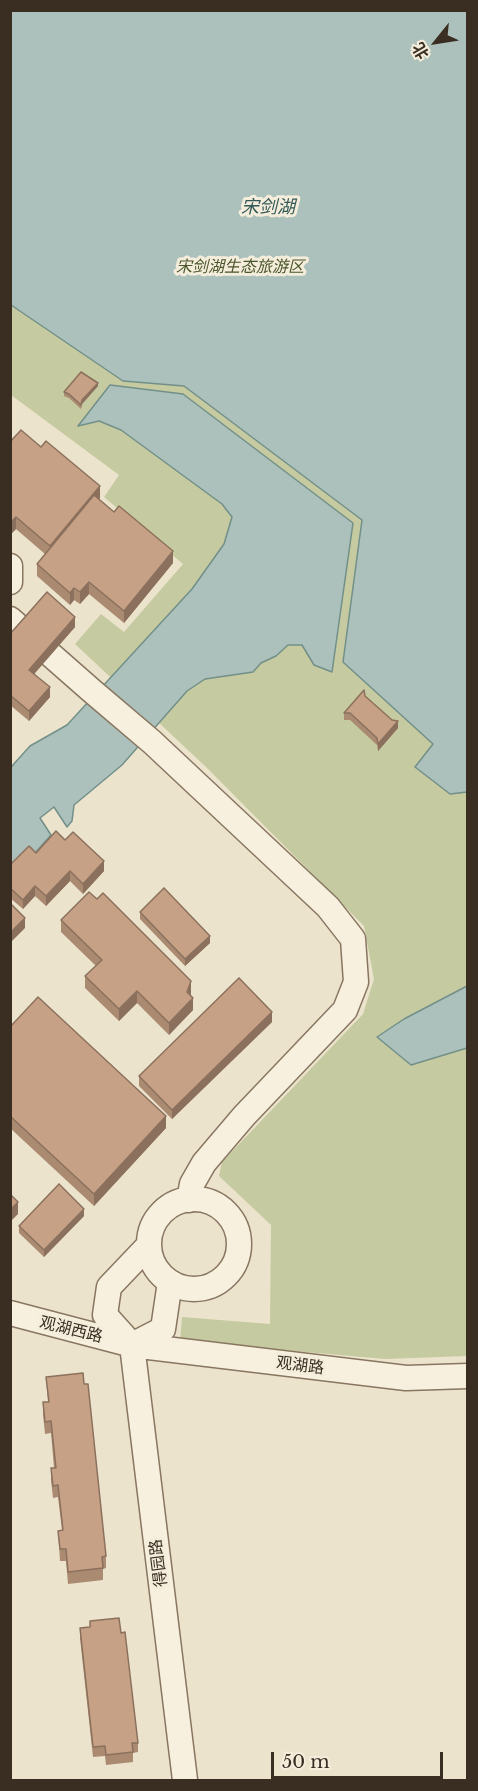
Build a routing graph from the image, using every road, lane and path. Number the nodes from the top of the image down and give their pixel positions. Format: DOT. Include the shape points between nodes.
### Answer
graph roads {
  1 [pos="10,566"];
  2 [pos="10,582"];
  3 [pos="10,619"];
  4 [pos="189,1200"];
  5 [pos="149,1245"];
  6 [pos="170,1282"];
  7 [pos="10,1313"];
  8 [pos="132,1345"];
  9 [pos="468,1376"];
  10 [pos="185,1780"];
  1 -- 2 [label="street"];
  3 -- 4 [label="street" via="153,742 328,907 353,939 356,982 345,1010 204,1163 192,1184"];
  4 -- 5 [label="street" via="170,1206 158,1217"];
  4 -- 6 [label="street" via="213,1203 226,1212 235,1224 239,1253 225,1278 212,1286 198,1290"];
  5 -- 6 [label="street" via="159,1273"];
  5 -- 8 [label="street" via="110,1287 105,1315"];
  6 -- 8 [label="street" via="163,1329"];
  7 -- 8 [label="street, 观湖西路"];
  8 -- 9 [label="street, 观湖路" via="406,1378"];
  8 -- 10 [label="street, 得园路"];
}
